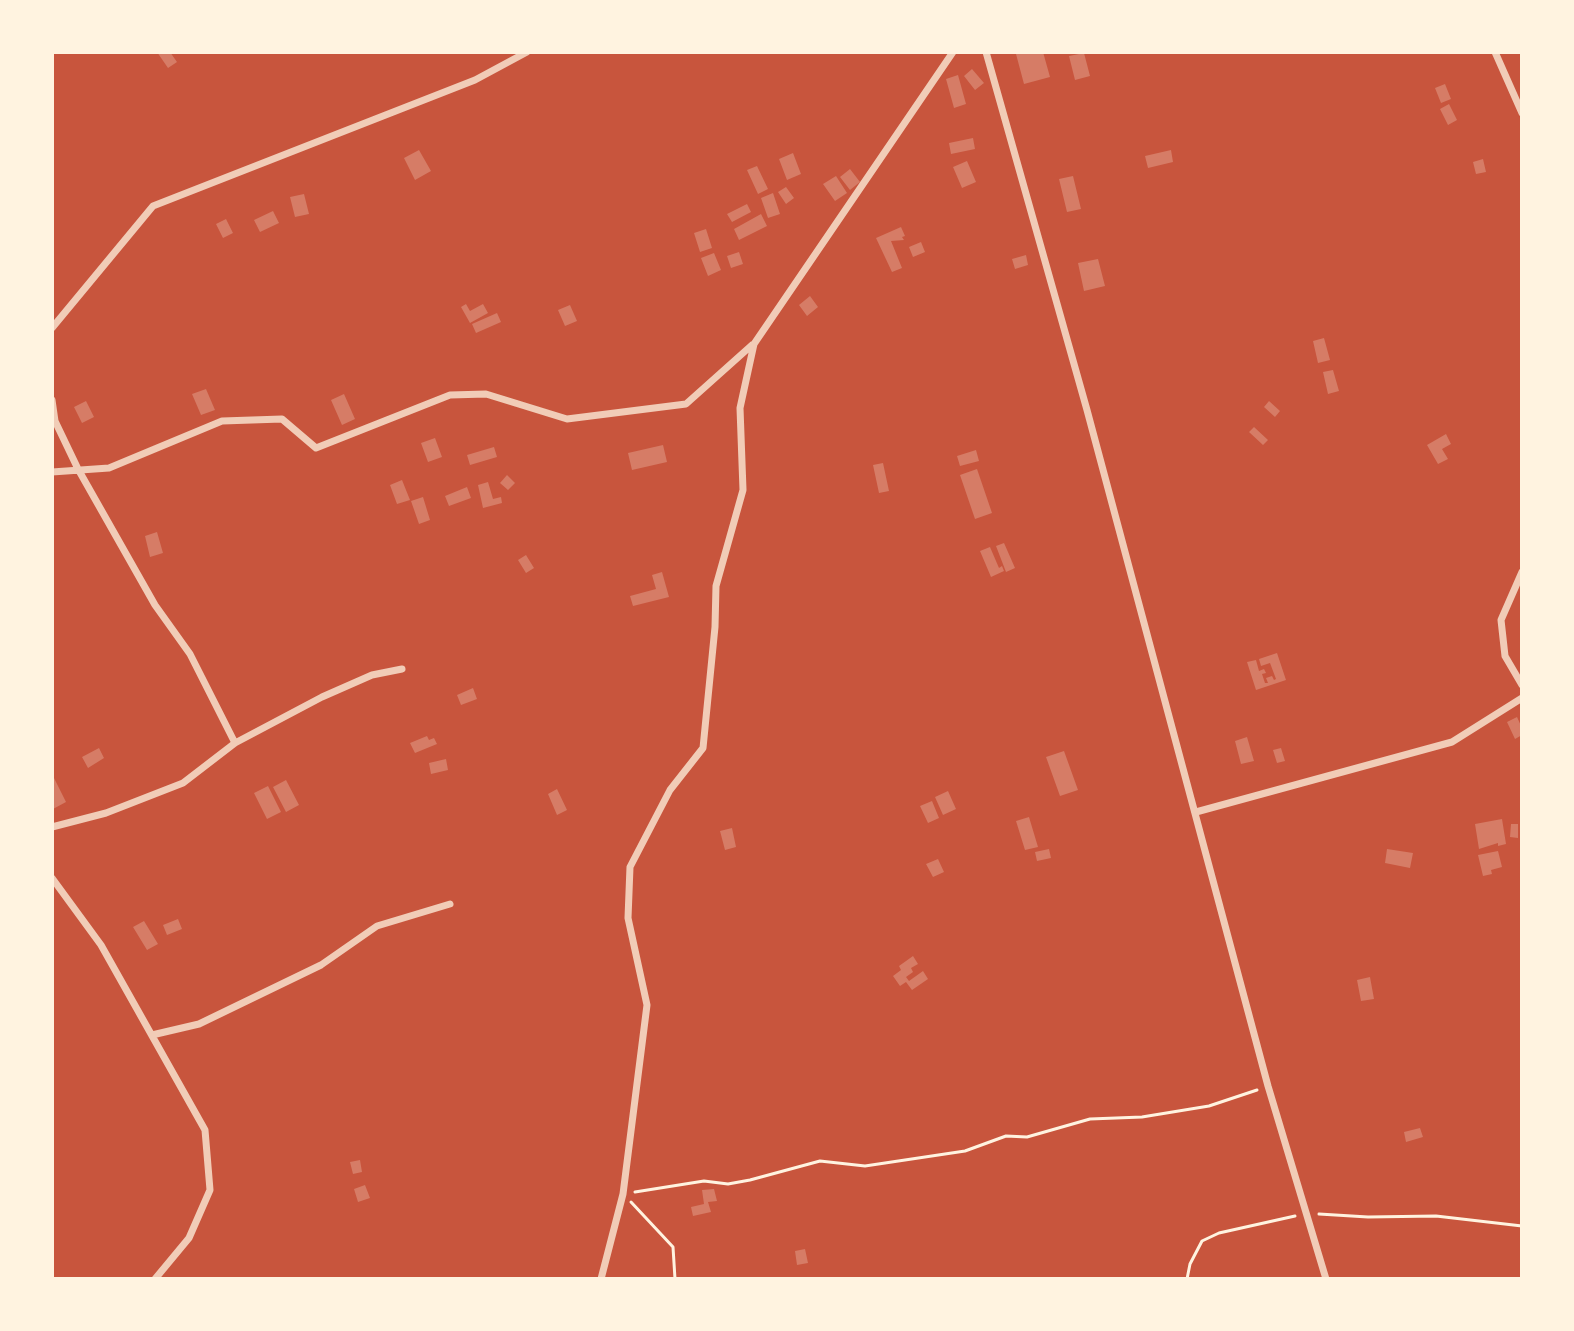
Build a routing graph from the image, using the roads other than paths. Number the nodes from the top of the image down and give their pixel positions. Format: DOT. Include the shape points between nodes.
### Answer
graph roads {
  1 [pos="527,52"];
  2 [pos="953,52"];
  3 [pos="986,52"];
  4 [pos="1495,52"];
  5 [pos="1522,113"];
  6 [pos="52,328"];
  7 [pos="754,344"];
  8 [pos="52,400"];
  9 [pos="78,469"];
  10 [pos="52,472"];
  11 [pos="1522,572"];
  12 [pos="402,669"];
  13 [pos="1522,685"];
  14 [pos="1522,698"];
  15 [pos="235,743"];
  16 [pos="1196,812"];
  17 [pos="52,827"];
  18 [pos="52,878"];
  19 [pos="450,904"];
  20 [pos="152,1035"];
  21 [pos="155,1279"];
  22 [pos="601,1279"];
  23 [pos="1326,1279"];
  1 -- 6 [label="street" via="475,80 153,206"];
  2 -- 7 [label="street"];
  3 -- 16 [label="street"];
  4 -- 5 [label="street"];
  7 -- 9 [label="street" via="686,404 567,419 486,394 450,395 316,448 282,419 222,421 109,468"];
  7 -- 22 [label="street" via="740,408 743,490 716,586 703,748 670,790 630,867 628,918 647,1005 623,1194"];
  8 -- 9 [label="street" via="55,421"];
  9 -- 10 [label="street"];
  9 -- 15 [label="street" via="155,605 190,654"];
  11 -- 13 [label="street" via="1501,620 1505,656"];
  12 -- 15 [label="street" via="372,675"];
  14 -- 16 [label="street" via="1452,742"];
  15 -- 17 [label="street" via="183,783"];
  16 -- 23 [label="street" via="1268,1086"];
  18 -- 20 [label="street" via="101,945"];
  19 -- 20 [label="street" via="377,926 321,965 199,1024"];
  20 -- 21 [label="street" via="205,1130 210,1190 189,1238"];
}
